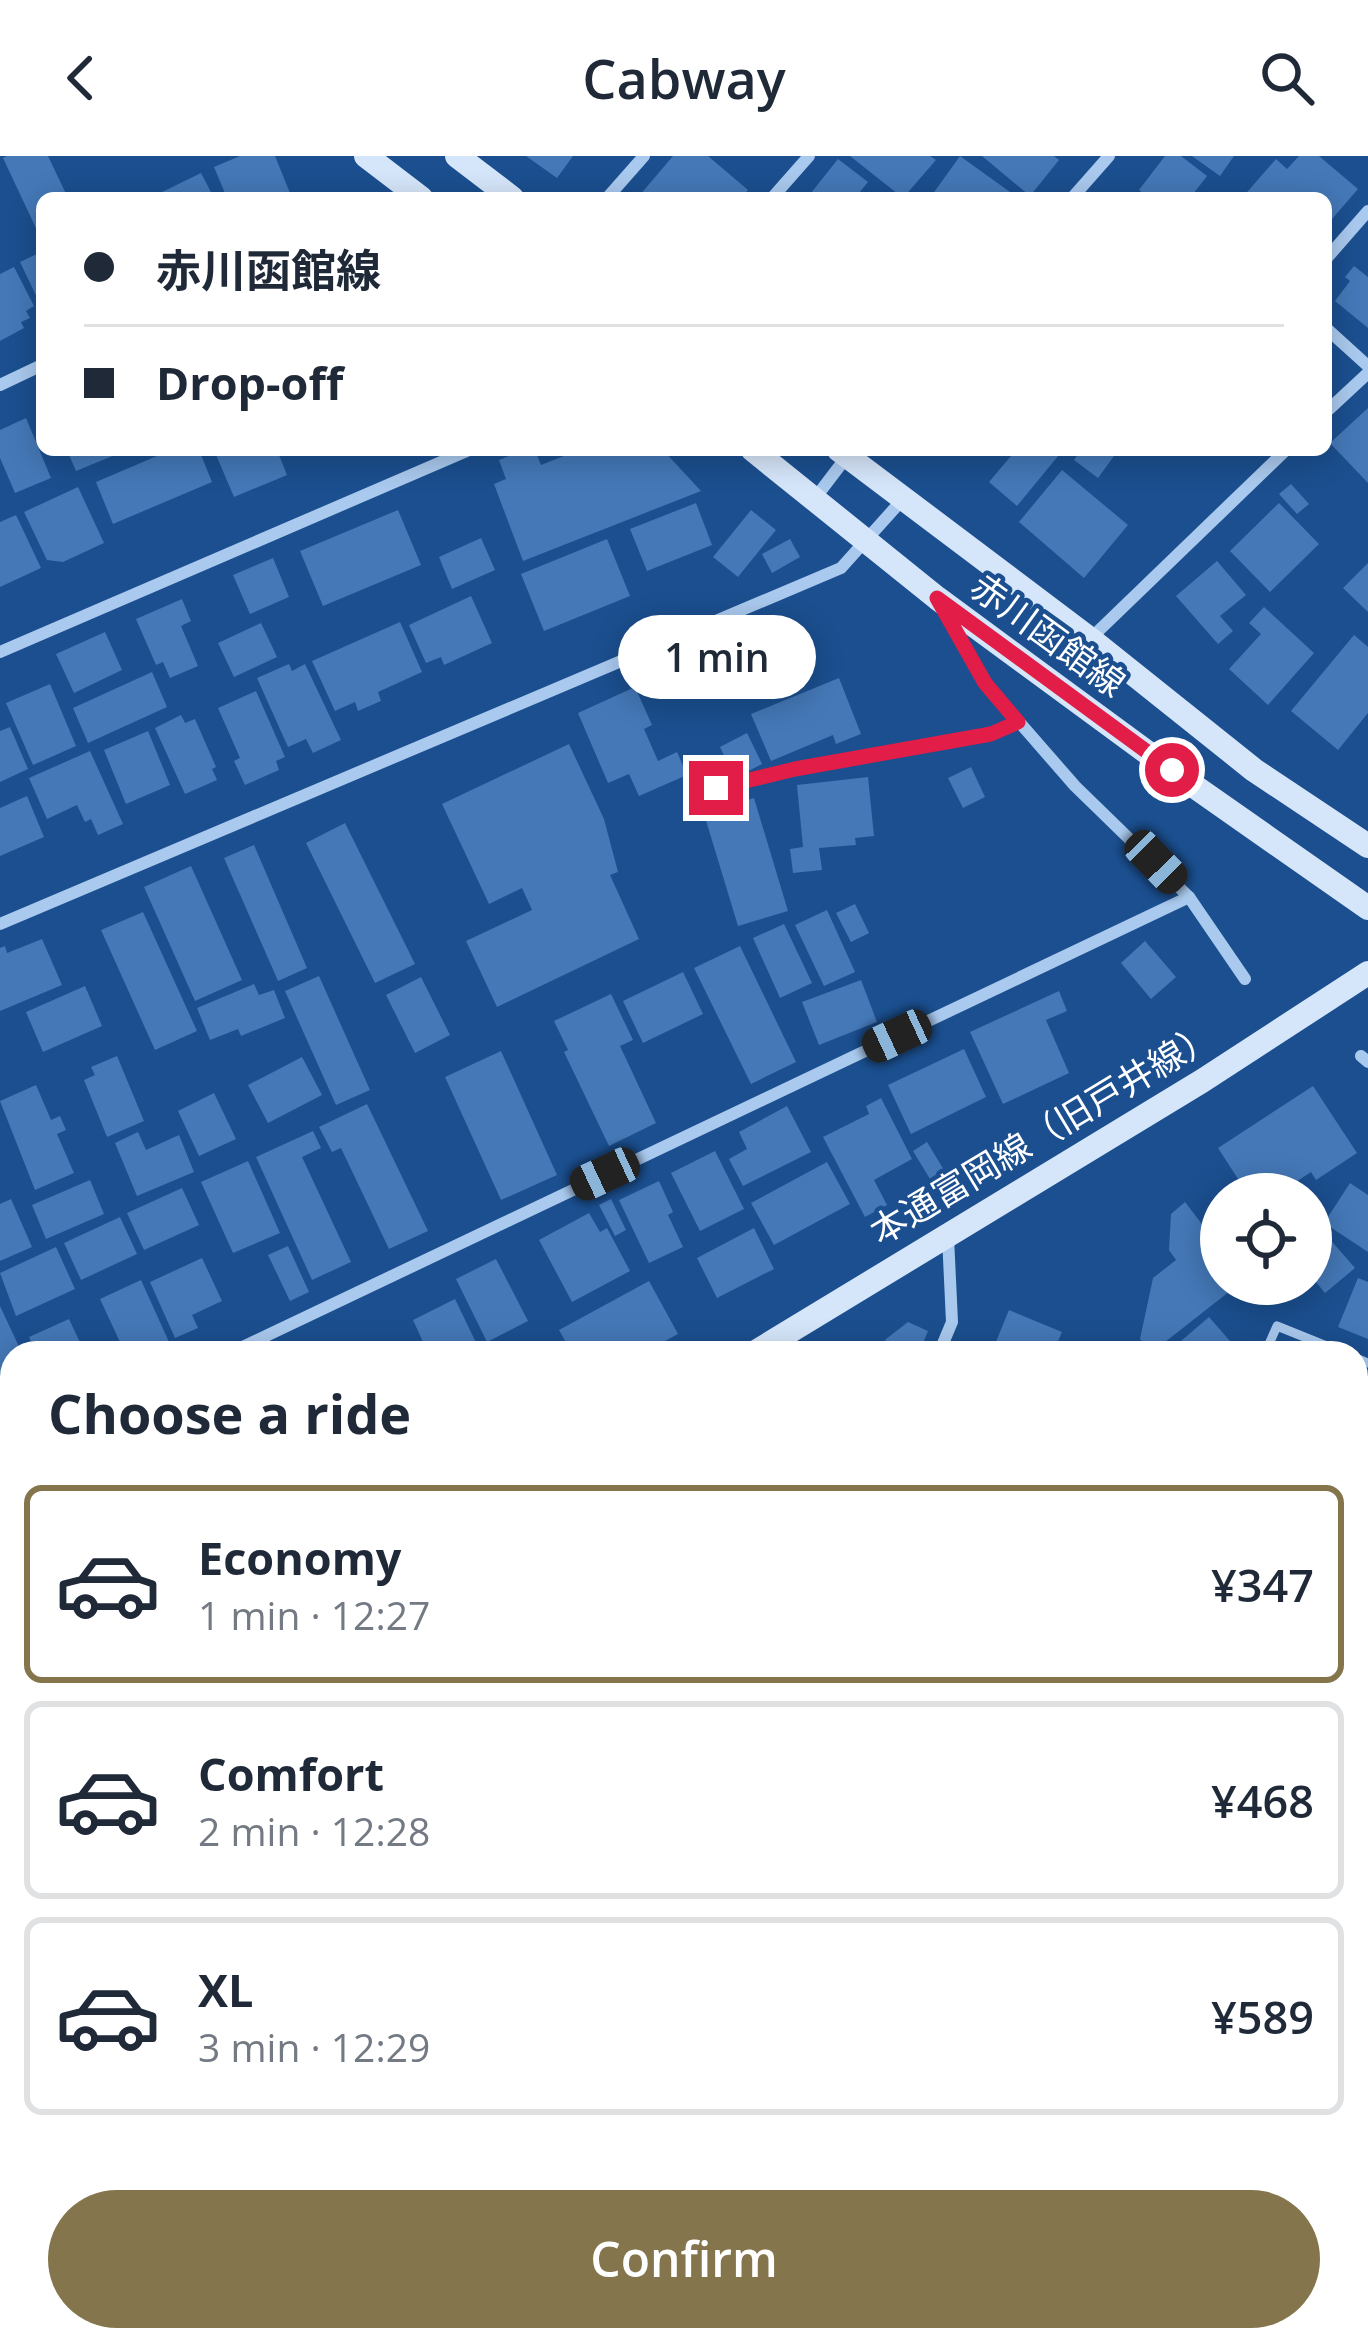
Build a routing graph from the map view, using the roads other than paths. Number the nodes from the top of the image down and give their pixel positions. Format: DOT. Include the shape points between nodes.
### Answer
graph roads {
  1 [pos="366,156"];
  2 [pos="457,156"];
  3 [pos="644,156"];
  4 [pos="808,156"];
  5 [pos="1109,156"];
  6 [pos="408,192"];
  7 [pos="504,192"];
  8 [pos="613,192"];
  9 [pos="777,192"];
  10 [pos="1077,192"];
  11 [pos="1368,211"];
  12 [pos="1332,252"];
  13 [pos="1332,334"];
  14 [pos="36,368"];
  15 [pos="1368,370"];
  16 [pos="0,385"];
  17 [pos="1332,406"];
  18 [pos="455,456"];
  19 [pos="761,456"];
  20 [pos="843,456"];
  21 [pos="851,456"];
  22 [pos="1280,456"];
  23 [pos="816,497"];
  24 [pos="903,499"];
  25 [pos="868,540"];
  26 [pos="937,598"];
  27 [pos="1090,639"];
  28 [pos="0,652"];
  29 [pos="1018,722"];
  30 [pos="716,788"];
  31 [pos="1368,846"];
  32 [pos="1189,897"];
  33 [pos="1368,908"];
  34 [pos="0,924"];
  35 [pos="1368,974"];
  36 [pos="1245,979"];
  37 [pos="948,1233"];
  38 [pos="255,1341"];
  39 [pos="773,1341"];
  40 [pos="944,1341"];
  41 [pos="1270,1341"];
  42 [pos="1314,1341"];
  1 -- 6 [label="main road"];
  2 -- 7 [label="main road"];
  3 -- 8 [label="street"];
  4 -- 9 [label="street"];
  5 -- 10 [label="street"];
  11 -- 12 [label="street"];
  13 -- 15 [label="street"];
  14 -- 16 [label="street"];
  15 -- 17 [label="street"];
  18 -- 28 [label="street"];
  19 -- 23 [label="main road, 赤川函館線"];
  20 -- 23 [label="street"];
  21 -- 24 [label="main road, 赤川函館線"];
  22 -- 27 [label="street"];
  23 -- 25 [label="main road, 赤川函館線"];
  24 -- 25 [label="street"];
  24 -- 27 [label="main road, 赤川函館線"];
  25 -- 26 [label="main road, 赤川函館線"];
  25 -- 34 [label="street" via="842,568"];
  26 -- 29 [label="street" via="985,683"];
  26 -- 33 [label="main road, 赤川函館線"];
  27 -- 31 [label="main road, 赤川函館線" via="1255,770"];
  29 -- 30 [label="street"];
  29 -- 32 [label="street"];
  32 -- 36 [label="street"];
  32 -- 38 [label="street"];
  35 -- 37 [label="main road, 本通富岡線（旧戸井線）"];
  37 -- 39 [label="main road, 本通富岡線（旧戸井線）"];
  37 -- 40 [label="street" via="952,1322"];
  41 -- 42 [label="lane" via="1277,1326"];
}
